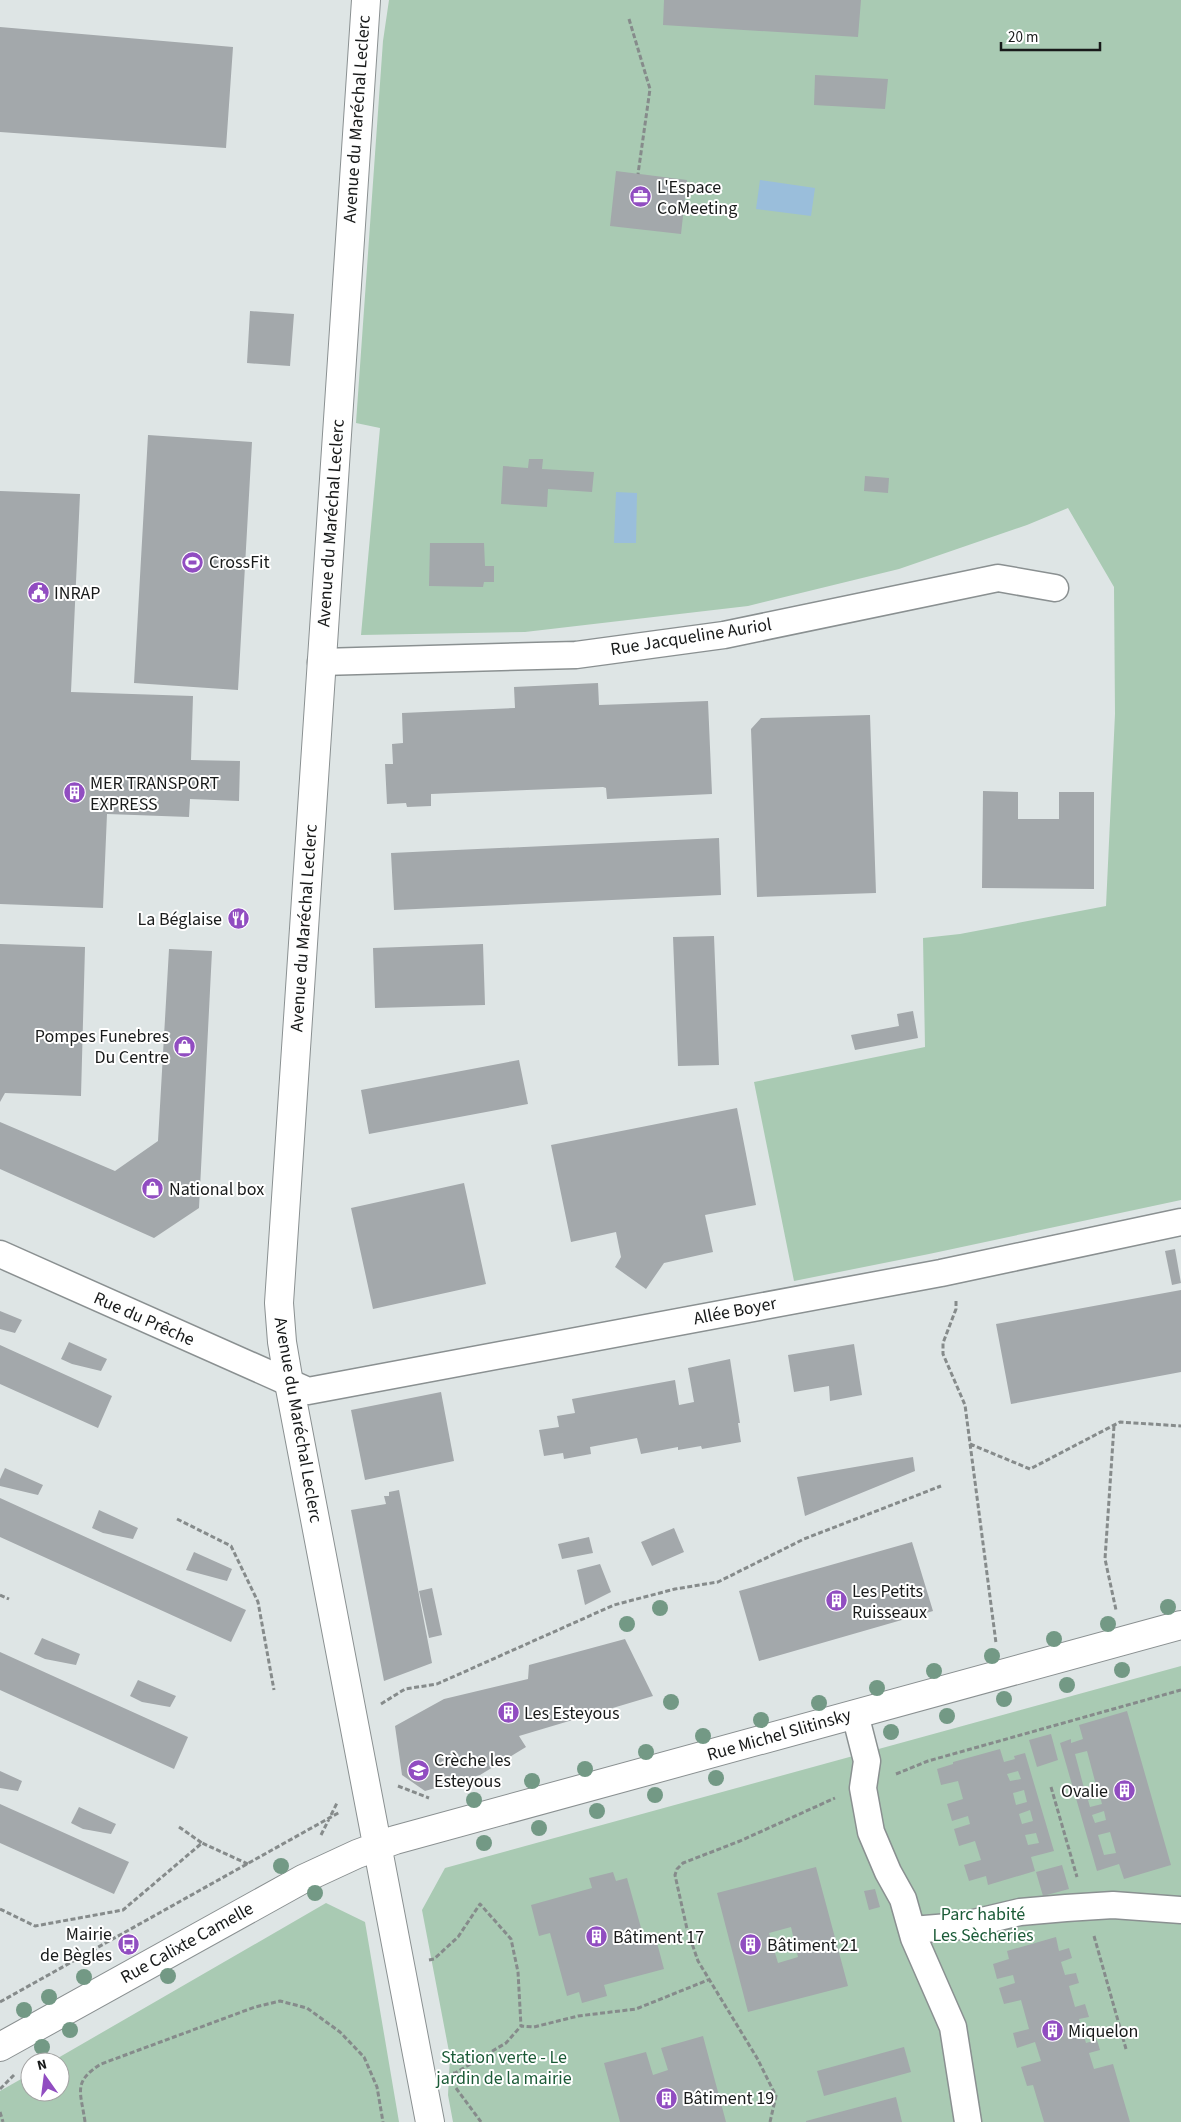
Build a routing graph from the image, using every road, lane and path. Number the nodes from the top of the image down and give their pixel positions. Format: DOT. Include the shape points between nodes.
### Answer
graph roads {
  1 [pos="366,0"];
  2 [pos="629,20"];
  3 [pos="638,174"];
  4 [pos="1055,588"];
  5 [pos="321,662"];
  6 [pos="1181,1222"];
  7 [pos="0,1254"];
  8 [pos="952,1270"];
  9 [pos="289,1383"];
  10 [pos="1114,1425"];
  11 [pos="1181,1426"];
  12 [pos="969,1444"];
  13 [pos="941,1486"];
  14 [pos="177,1520"];
  15 [pos="0,1594"];
  16 [pos="9,1599"];
  17 [pos="1117,1613"];
  18 [pos="1181,1625"];
  19 [pos="997,1646"];
  20 [pos="274,1690"];
  21 [pos="855,1714"];
  22 [pos="354,1722"];
  23 [pos="179,1827"];
  24 [pos="202,1843"];
  25 [pos="377,1847"];
  26 [pos="248,1864"];
  27 [pos="0,1909"];
  28 [pos="1181,1910"];
  29 [pos="912,1930"];
  30 [pos="425,1961"];
  31 [pos="708,1980"];
  32 [pos="521,2026"];
  33 [pos="0,2047"];
  34 [pos="449,2073"];
  35 [pos="456,2073"];
  36 [pos="0,2112"];
  37 [pos="4,2122"];
  38 [pos="85,2122"];
  39 [pos="383,2122"];
  40 [pos="430,2122"];
  41 [pos="481,2122"];
  42 [pos="968,2122"];
  1 -- 5 [label="street, Avenue du Maréchal Leclerc"];
  2 -- 3 [label="path" via="650,89"];
  4 -- 5 [label="street, Rue Jacqueline Auriol" via="998,578 724,635 576,656"];
  5 -- 9 [label="street, Avenue du Maréchal Leclerc" via="278,1303"];
  6 -- 8 [label="street, Allée Boyer"];
  7 -- 9 [label="street, Rue du Prêche"];
  8 -- 9 [label="street, Allée Boyer" via="320,1390 308,1391"];
  8 -- 12 [label="path" via="956,1309 943,1343 943,1354 965,1405"];
  9 -- 22 [label="street, Avenue du Maréchal Leclerc"];
  10 -- 11 [label="path" via="1120,1422"];
  10 -- 12 [label="path" via="1030,1469"];
  10 -- 17 [label="path" via="1105,1560"];
  12 -- 19 [label="path"];
  13 -- 22 [label="path" via="804,1539 718,1582 614,1605 437,1684 405,1689"];
  14 -- 20 [label="path" via="231,1546 258,1602"];
  15 -- 16 [label="path"];
  18 -- 21 [label="street, Rue Michel Slitinsky"];
  21 -- 25 [label="street, Rue Michel Slitinsky"];
  21 -- 29 [label="street" via="867,1761 863,1788 871,1832 903,1899"];
  22 -- 25 [label="street, Avenue du Maréchal Leclerc"];
  23 -- 24 [label="path"];
  24 -- 26 [label="path"];
  24 -- 27 [label="path" via="123,1910 35,1926"];
  25 -- 33 [label="street, Rue Calixte Camelle" via="303,1879"];
  25 -- 40 [label="street, Avenue du Maréchal Leclerc"];
  28 -- 29 [label="street" via="1113,1905 1066,1908 1020,1912 961,1926"];
  29 -- 42 [label="street" via="953,2027"];
  30 -- 32 [label="path" via="434,1959 458,1937 480,1904 511,1939 518,1972"];
  31 -- 32 [label="path" via="636,2010 578,2016 534,2027"];
  32 -- 35 [label="path" via="506,2043"];
  34 -- 35 [label="path"];
  35 -- 41 [label="path" via="455,2087"];
  36 -- 37 [label="path"];
  38 -- 39 [label="path" via="80,2087 87,2073 101,2064 255,2007 280,2001 307,2008 340,2032 364,2057 377,2087"];
}
